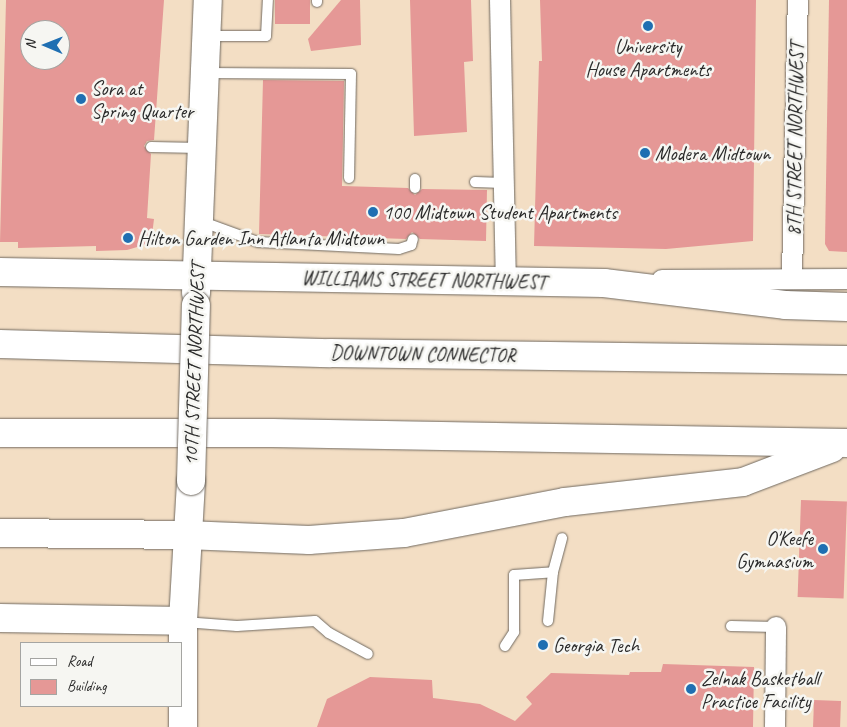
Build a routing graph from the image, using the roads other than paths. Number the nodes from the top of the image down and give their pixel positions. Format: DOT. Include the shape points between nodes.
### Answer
graph roads {
  1 [pos="208,0"];
  2 [pos="268,0"];
  3 [pos="500,0"];
  4 [pos="798,0"];
  5 [pos="207,36"];
  6 [pos="205,73"];
  7 [pos="151,147"];
  8 [pos="202,148"];
  9 [pos="349,178"];
  10 [pos="475,182"];
  11 [pos="503,183"];
  12 [pos="199,220"];
  13 [pos="414,239"];
  14 [pos="0,272"];
  15 [pos="197,276"];
  16 [pos="792,278"];
  17 [pos="847,279"];
  18 [pos="506,281"];
  19 [pos="604,283"];
  20 [pos="847,307"];
  21 [pos="0,344"];
  22 [pos="847,360"];
  23 [pos="0,433"];
  24 [pos="845,443"];
  25 [pos="0,533"];
  26 [pos="186,535"];
  27 [pos="562,538"];
  28 [pos="553,572"];
  29 [pos="0,618"];
  30 [pos="548,621"];
  31 [pos="183,622"];
  32 [pos="732,626"];
  33 [pos="776,627"];
  34 [pos="505,646"];
  35 [pos="368,654"];
  36 [pos="183,727"];
  37 [pos="775,727"];
  1 -- 5 [label="main road, 10TH STREET NORTHWEST"];
  2 -- 5 [label="lane" via="266,36"];
  3 -- 11 [label="street"];
  4 -- 16 [label="street, 8TH STREET NORTHWEST"];
  5 -- 6 [label="main road, 10TH STREET NORTHWEST"];
  6 -- 8 [label="main road, 10TH STREET NORTHWEST"];
  6 -- 9 [label="lane" via="351,74"];
  7 -- 8 [label="lane"];
  8 -- 12 [label="main road, 10TH STREET NORTHWEST"];
  10 -- 11 [label="lane"];
  11 -- 18 [label="street"];
  12 -- 13 [label="lane" via="258,242 399,249 411,245"];
  12 -- 15 [label="main road, 10TH STREET NORTHWEST"];
  14 -- 15 [label="main road, WILLIAMS STREET NORTHWEST"];
  15 -- 18 [label="main road, WILLIAMS STREET NORTHWEST"];
  15 -- 26 [label="main road, 10TH STREET NORTHWEST, bridge" via="191,481"];
  16 -- 17 [label="street, WILLIAMS STREET NORTHWEST"];
  16 -- 19 [label="street, WILLIAMS STREET NORTHWEST"];
  18 -- 19 [label="main road, WILLIAMS STREET NORTHWEST"];
  19 -- 20 [label="main road" via="785,305"];
  21 -- 22 [label="main road, DOWNTOWN CONNECTOR" via="330,353"];
  23 -- 24 [label="main road" via="262,433"];
  24 -- 26 [label="main road" via="743,482 565,502 404,533 309,540"];
  25 -- 26 [label="main road"];
  26 -- 31 [label="main road, 10TH STREET NORTHWEST"];
  27 -- 28 [label="lane"];
  28 -- 30 [label="lane"];
  28 -- 34 [label="lane" via="514,575 514,632"];
  29 -- 31 [label="main road"];
  31 -- 35 [label="lane" via="237,626 315,621 329,633"];
  31 -- 36 [label="main road, 10TH STREET NORTHWEST"];
  32 -- 33 [label="lane"];
  33 -- 37 [label="street"];
}
